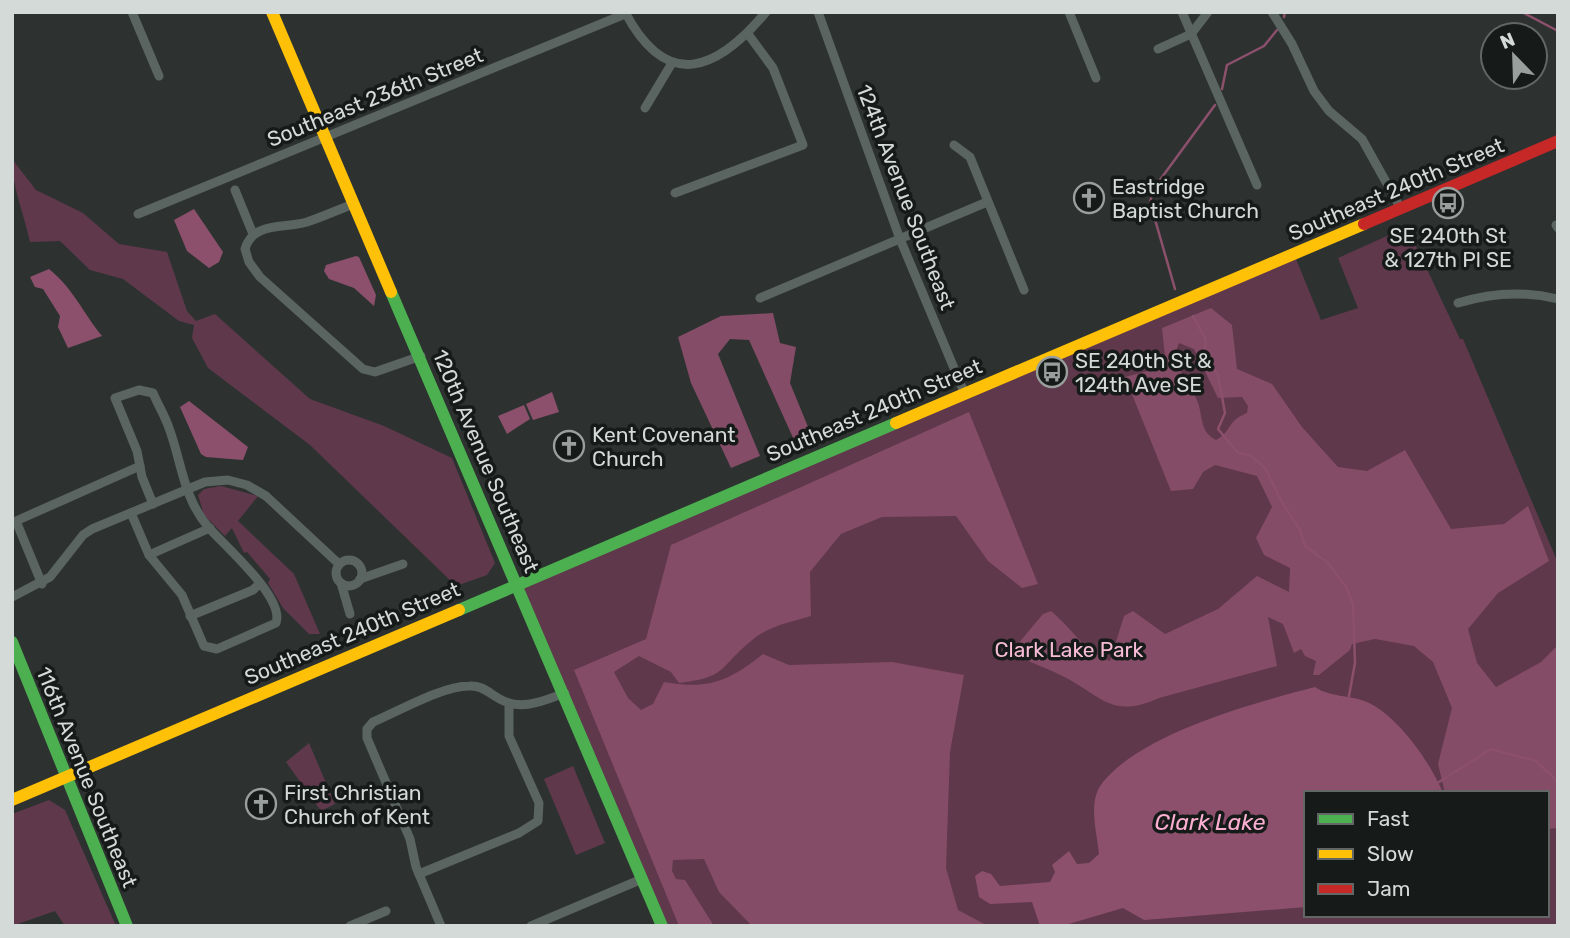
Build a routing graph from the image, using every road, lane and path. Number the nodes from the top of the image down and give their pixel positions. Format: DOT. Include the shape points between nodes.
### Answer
graph roads {
  1 [pos="132,12"];
  2 [pos="272,12"];
  3 [pos="766,12"];
  4 [pos="818,12"];
  5 [pos="1069,12"];
  6 [pos="1182,12"];
  7 [pos="1208,12"];
  8 [pos="1272,12"];
  9 [pos="625,13"];
  10 [pos="748,34"];
  11 [pos="1191,34"];
  12 [pos="1158,49"];
  13 [pos="672,63"];
  14 [pos="159,76"];
  15 [pos="1096,78"];
  16 [pos="645,108"];
  17 [pos="326,139"];
  18 [pos="1558,141"];
  19 [pos="954,145"];
  20 [pos="1257,185"];
  21 [pos="235,190"];
  22 [pos="675,193"];
  23 [pos="987,202"];
  24 [pos="353,204"];
  25 [pos="1400,207"];
  26 [pos="138,214"];
  27 [pos="253,234"];
  28 [pos="900,239"];
  29 [pos="1024,290"];
  30 [pos="760,298"];
  31 [pos="1558,299"];
  32 [pos="1458,303"];
  33 [pos="421,356"];
  34 [pos="964,393"];
  35 [pos="140,466"];
  36 [pos="186,490"];
  37 [pos="153,503"];
  38 [pos="131,513"];
  39 [pos="209,528"];
  40 [pos="149,555"];
  41 [pos="339,564"];
  42 [pos="403,565"];
  43 [pos="360,579"];
  44 [pos="260,583"];
  45 [pos="341,583"];
  46 [pos="518,583"];
  47 [pos="42,584"];
  48 [pos="12,597"];
  49 [pos="351,614"];
  50 [pos="190,616"];
  51 [pos="12,642"];
  52 [pos="565,693"];
  53 [pos="509,704"];
  54 [pos="65,778"];
  55 [pos="12,800"];
  56 [pos="419,874"];
  57 [pos="642,879"];
  58 [pos="386,911"];
  59 [pos="127,926"];
  60 [pos="350,926"];
  61 [pos="441,926"];
  62 [pos="531,926"];
  63 [pos="662,926"];
  1 -- 14 [label="street"];
  2 -- 17 [label="main road, 120th Avenue Southeast"];
  3 -- 10 [label="street"];
  4 -- 28 [label="street, 124th Avenue Southeast"];
  5 -- 15 [label="street"];
  6 -- 11 [label="street"];
  7 -- 11 [label="street"];
  8 -- 25 [label="street" via="1288,34 1314,91 1329,111 1362,139"];
  9 -- 13 [label="street" via="653,53"];
  9 -- 17 [label="street, Southeast 236th Street"];
  10 -- 13 [label="street" via="717,59"];
  10 -- 22 [label="street" via="773,68 803,145"];
  11 -- 12 [label="street"];
  11 -- 20 [label="street"];
  13 -- 16 [label="street"];
  17 -- 24 [label="main road, 120th Avenue Southeast"];
  17 -- 26 [label="street, Southeast 236th Street" via="312,140"];
  18 -- 25 [label="main road, Southeast 240th Street"];
  19 -- 23 [label="street" via="970,157"];
  21 -- 27 [label="street"];
  23 -- 28 [label="street"];
  23 -- 29 [label="street"];
  24 -- 27 [label="street" via="304,223"];
  24 -- 33 [label="main road, 120th Avenue Southeast"];
  25 -- 34 [label="main road, Southeast 240th Street"];
  27 -- 33 [label="street" via="245,249 255,271 363,369 375,372"];
  28 -- 30 [label="street"];
  28 -- 34 [label="street, 124th Avenue Southeast"];
  31 -- 32 [label="street" via="1496,295"];
  33 -- 46 [label="main road, 120th Avenue Southeast"];
  34 -- 46 [label="main road, Southeast 240th Street"];
  35 -- 36 [label="street" via="116,398 139,390 153,393 170,429"];
  35 -- 37 [label="street"];
  35 -- 47 [label="street" via="16,521"];
  36 -- 37 [label="street"];
  36 -- 39 [label="street"];
  36 -- 41 [label="street" via="218,480 247,485 266,496"];
  37 -- 38 [label="street"];
  38 -- 40 [label="street"];
  38 -- 47 [label="street" via="83,535"];
  39 -- 40 [label="street"];
  39 -- 44 [label="street"];
  40 -- 50 [label="street" via="182,595"];
  41 -- 43 [label="street" via="355,561 362,571"];
  41 -- 45 [label="street" via="336,572"];
  42 -- 43 [label="street"];
  43 -- 45 [label="street" via="351,586"];
  44 -- 50 [label="street"];
  44 -- 50 [label="street" via="276,608 278,619 271,626 217,649 200,642"];
  45 -- 49 [label="street"];
  46 -- 52 [label="main road, 120th Avenue Southeast"];
  46 -- 54 [label="main road, Southeast 240th Street"];
  47 -- 48 [label="street"];
  51 -- 54 [label="main road, 116th Avenue Southeast"];
  52 -- 53 [label="street" via="538,703"];
  52 -- 57 [label="main road, 120th Avenue Southeast"];
  53 -- 56 [label="street" via="509,736 540,803 538,821"];
  53 -- 56 [label="street" via="479,686 458,687 373,722 367,729"];
  54 -- 55 [label="main road, Southeast 240th Street"];
  54 -- 59 [label="main road, 116th Avenue Southeast"];
  56 -- 61 [label="street"];
  57 -- 62 [label="street"];
  57 -- 63 [label="main road, 120th Avenue Southeast"];
  58 -- 60 [label="street"];
}
